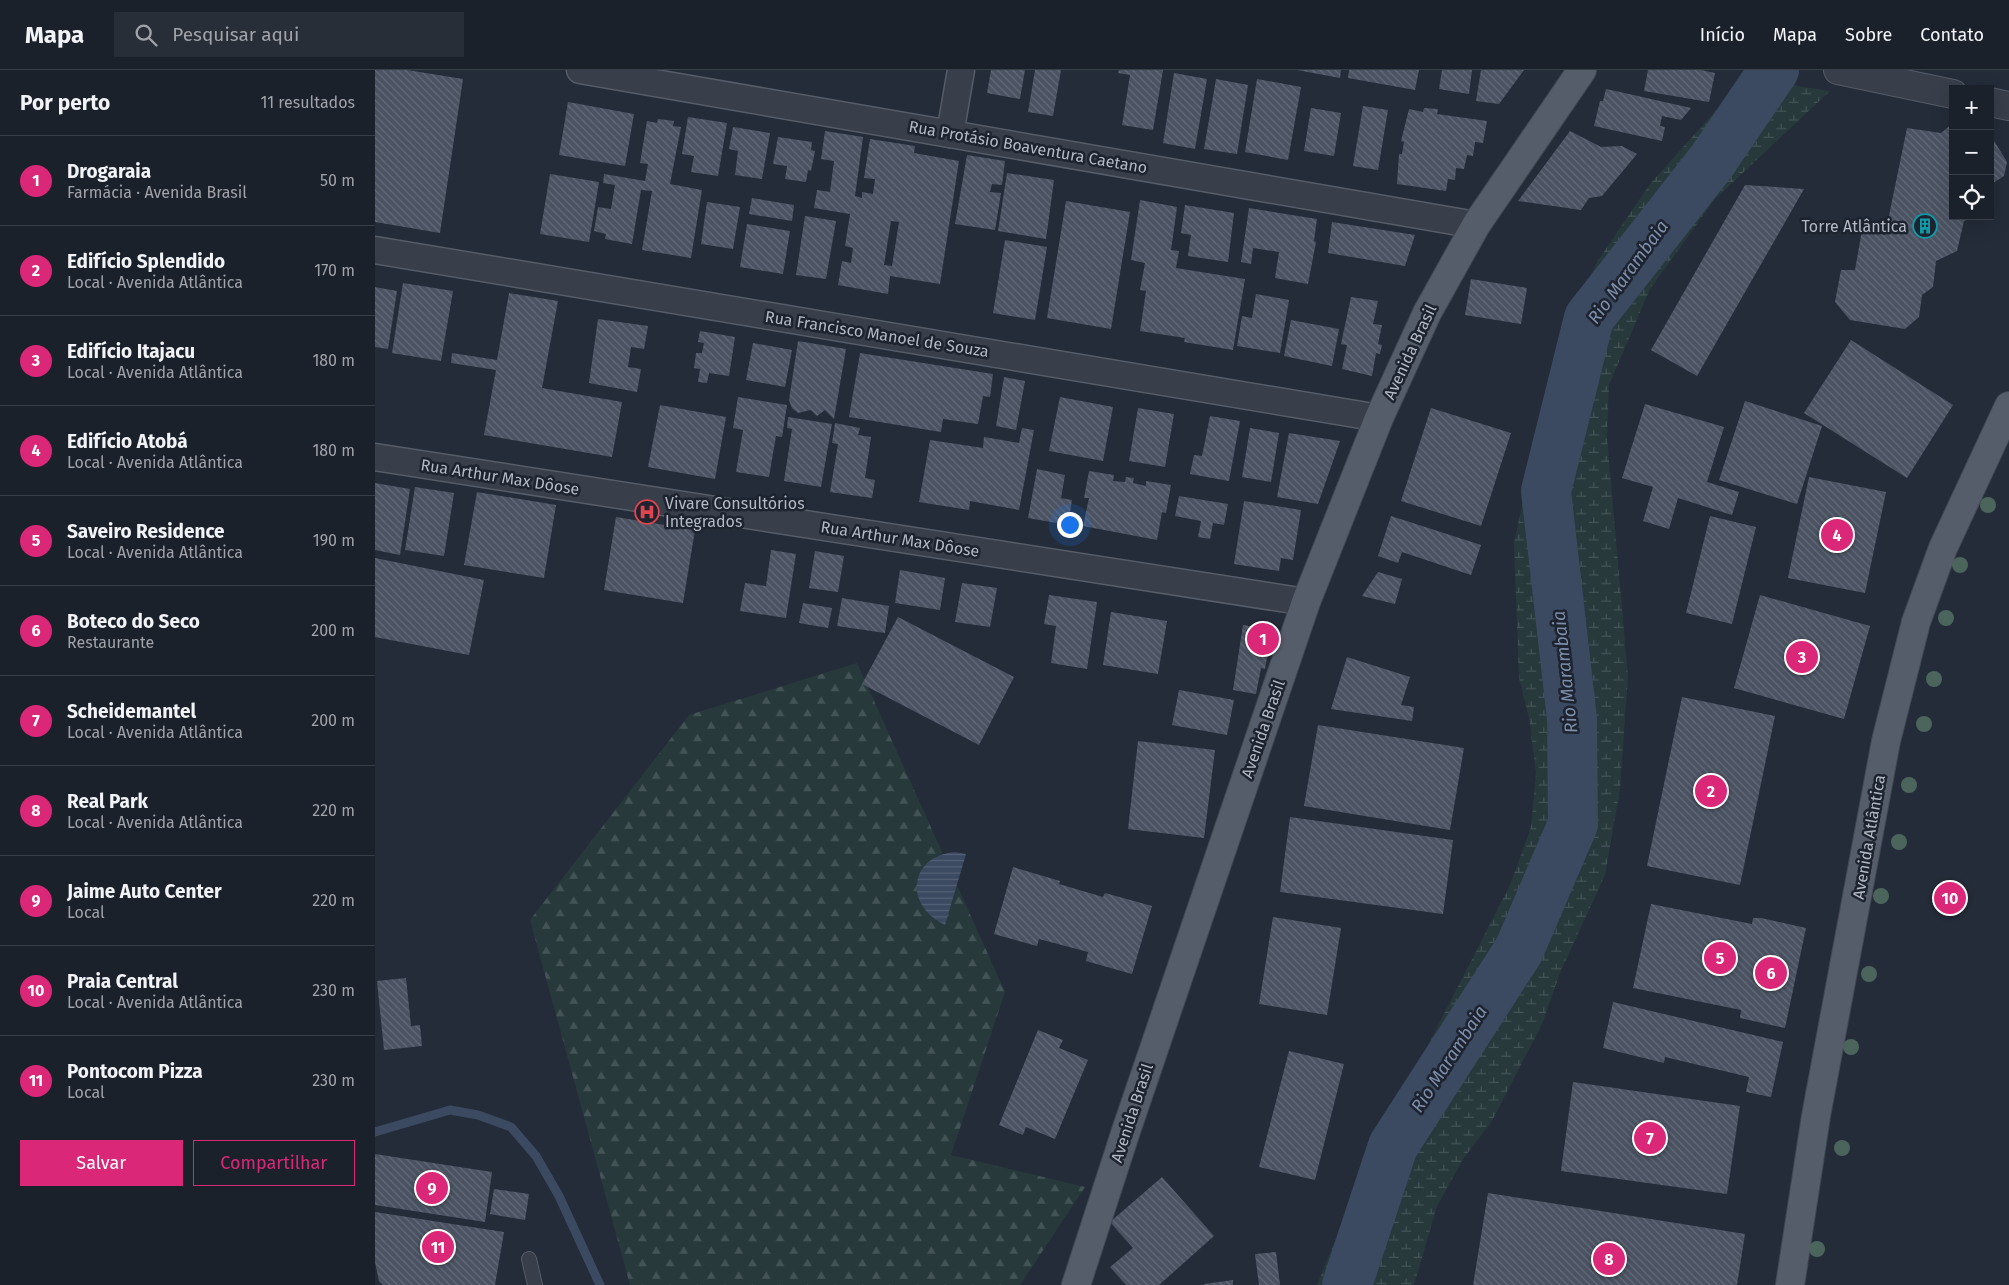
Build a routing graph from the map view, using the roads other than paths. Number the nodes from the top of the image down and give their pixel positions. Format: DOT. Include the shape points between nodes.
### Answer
graph roads {
  1 [pos="580,70"];
  2 [pos="961,70"];
  3 [pos="1838,70"];
  4 [pos="1574,74"];
  5 [pos="1949,93"];
  6 [pos="1994,103"];
  7 [pos="2009,106"];
  8 [pos="950,134"];
  9 [pos="1476,224"];
  10 [pos="375,250"];
  11 [pos="2009,406"];
  12 [pos="1379,418"];
  13 [pos="375,457"];
  14 [pos="1306,602"];
  15 [pos="529,1259"];
  16 [pos="535,1285"];
  17 [pos="1076,1285"];
  18 [pos="1791,1285"];
  1 -- 8 [label="street, Rua Protásio Boaventura Caetano"];
  2 -- 8 [label="street"];
  3 -- 5 [label="street"];
  4 -- 9 [label="main road, Avenida Brasil"];
  6 -- 7 [label="street"];
  8 -- 9 [label="street, Rua Protásio Boaventura Caetano"];
  9 -- 12 [label="main road, Avenida Brasil" via="1427,313"];
  10 -- 12 [label="street, Rua Francisco Manoel de Souza"];
  11 -- 18 [label="main road, Avenida Atlântica" via="1943,548 1916,622 1886,741 1816,1116"];
  12 -- 14 [label="main road, Avenida Brasil"];
  13 -- 14 [label="street, Rua Arthur Max Dôose"];
  14 -- 17 [label="main road, Avenida Brasil"];
  15 -- 16 [label="lane"];
}
